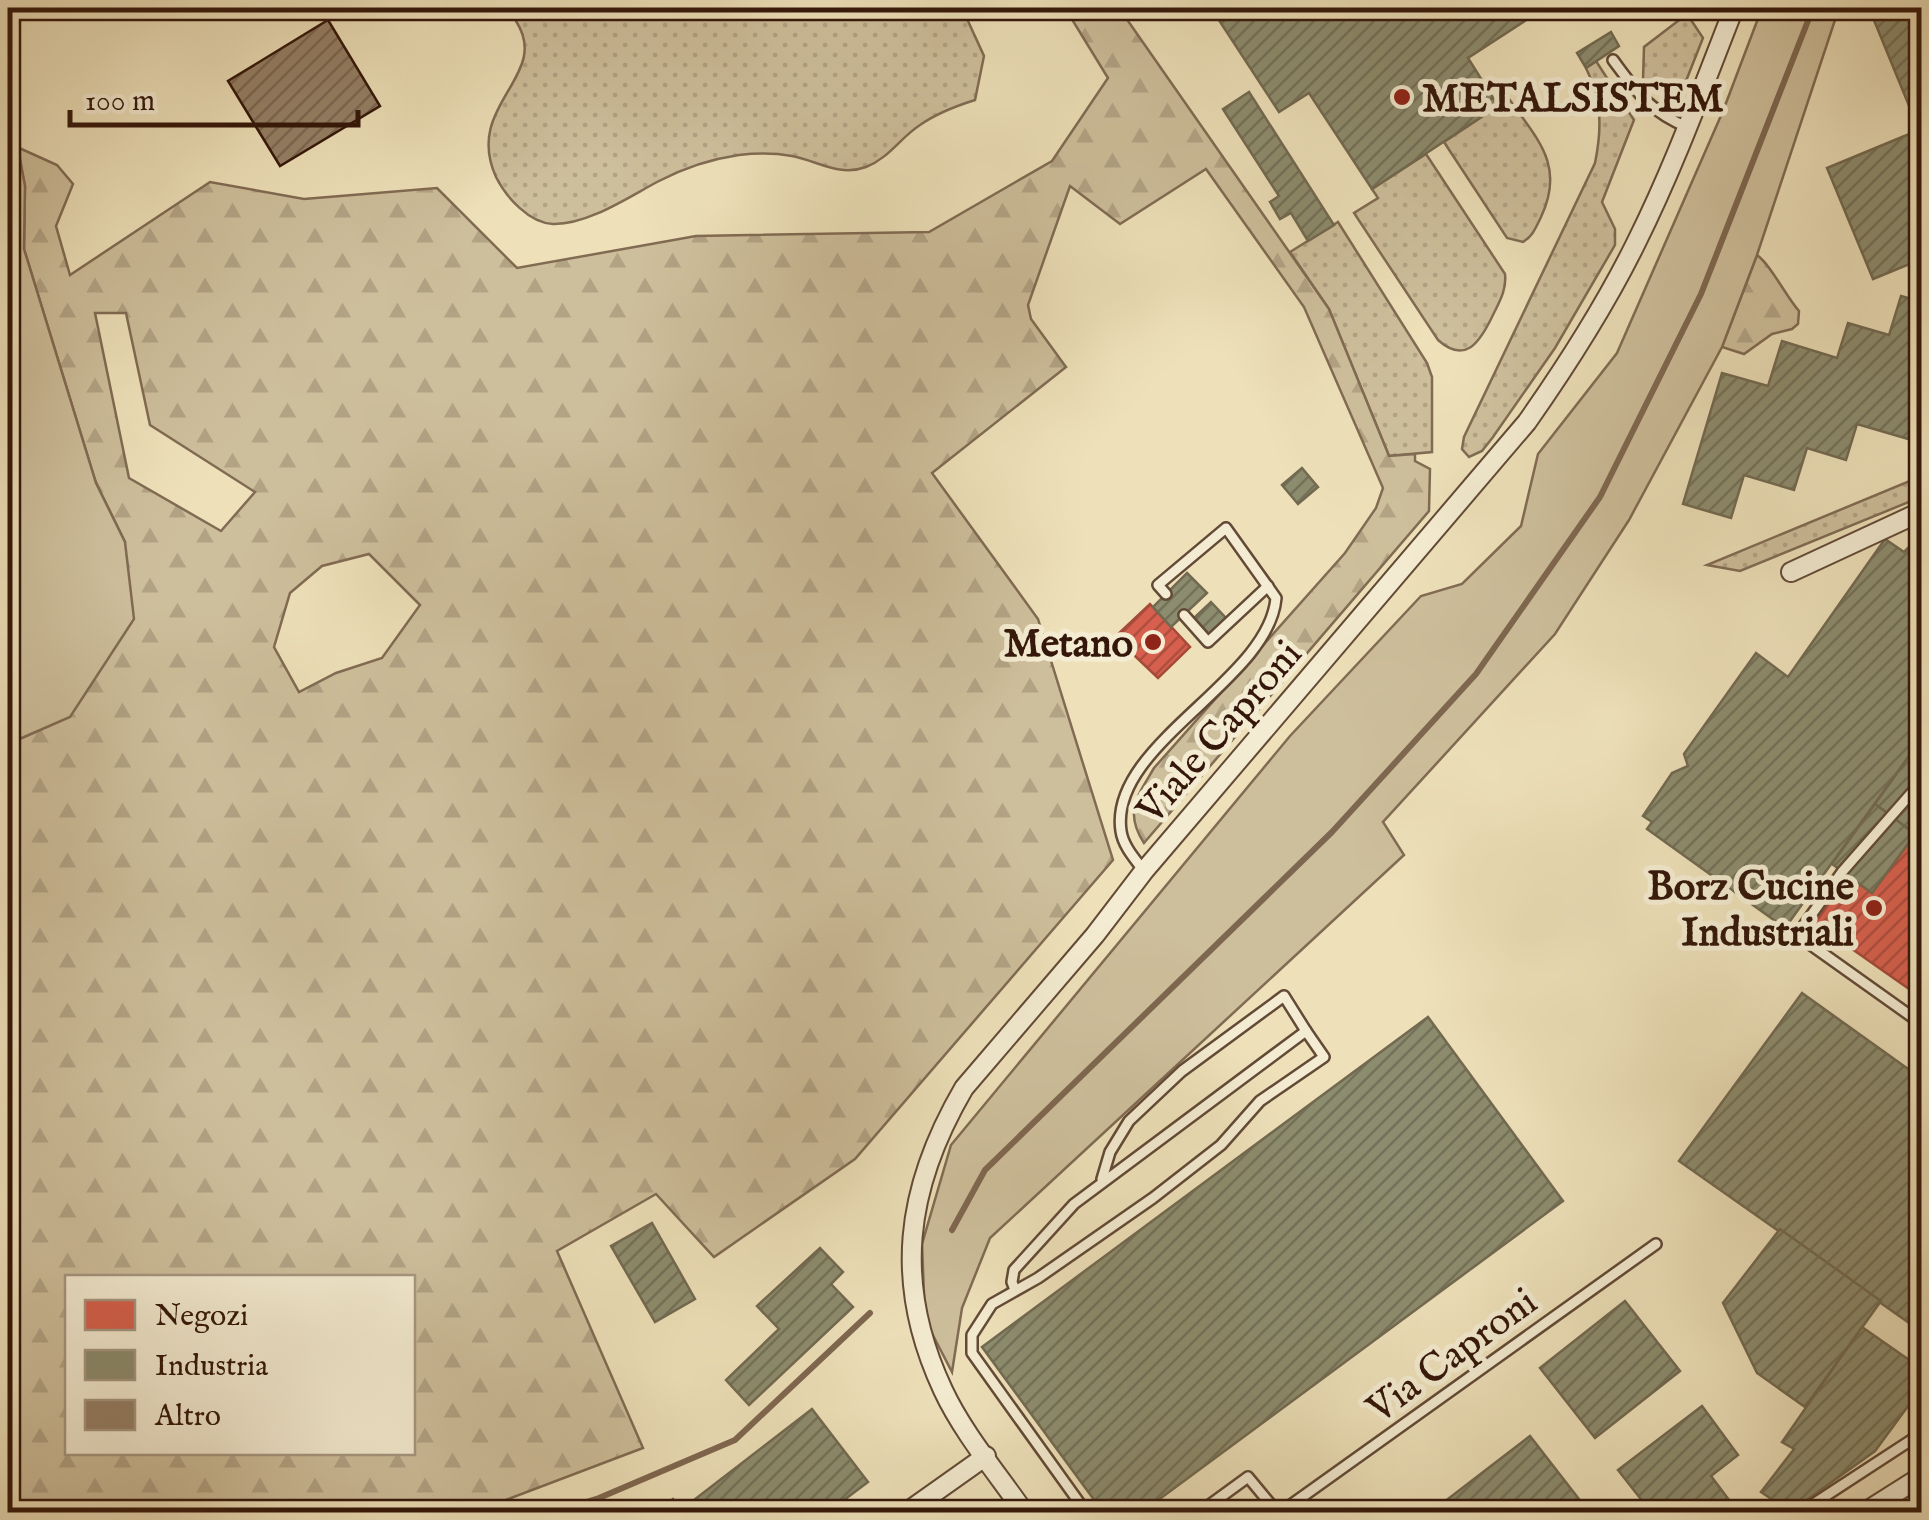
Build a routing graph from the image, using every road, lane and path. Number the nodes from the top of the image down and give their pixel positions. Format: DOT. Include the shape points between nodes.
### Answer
graph roads {
  1 [pos="1731,10"];
  2 [pos="1613,60"];
  3 [pos="1687,127"];
  4 [pos="1922,514"];
  5 [pos="1791,572"];
  6 [pos="1268,586"];
  7 [pos="1166,594"];
  8 [pos="1184,615"];
  9 [pos="1922,781"];
  10 [pos="1144,871"];
  11 [pos="1922,1024"];
  12 [pos="1306,1031"];
  13 [pos="1101,1182"];
  14 [pos="1656,1244"];
  15 [pos="1016,1290"];
  16 [pos="1922,1434"];
  17 [pos="986,1456"];
  18 [pos="1922,1476"];
  19 [pos="907,1512"];
  20 [pos="1024,1512"];
  21 [pos="1086,1512"];
  22 [pos="1200,1512"];
  23 [pos="1279,1512"];
  24 [pos="1801,1512"];
  25 [pos="1864,1512"];
  1 -- 3 [label="street, Viale Caproni"];
  2 -- 3 [label="lane" via="1644,102"];
  3 -- 10 [label="street, Viale Caproni" via="1609,294 1527,422"];
  4 -- 5 [label="street"];
  6 -- 7 [label="lane" via="1226,528 1158,585"];
  6 -- 8 [label="lane" via="1208,642"];
  6 -- 10 [label="lane" via="1276,598 1264,635 1131,783 1120,829"];
  9 -- 11 [label="lane" via="1797,935"];
  10 -- 17 [label="street, Viale Caproni" via="964,1088 923,1177 910,1270 914,1312 943,1392"];
  12 -- 13 [label="lane"];
  12 -- 13 [label="lane" via="1284,996 1128,1121"];
  12 -- 15 [label="lane" via="1324,1057 1260,1101 1220,1145 1153,1198"];
  13 -- 15 [label="lane" via="1014,1270"];
  14 -- 23 [label="lane, Via Caproni"];
  15 -- 21 [label="lane" via="992,1304 972,1335 972,1353"];
  16 -- 24 [label="lane"];
  17 -- 19 [label="street"];
  17 -- 20 [label="street, Viale Caproni"];
  18 -- 25 [label="street"];
  22 -- 23 [label="lane" via="1248,1478"];
}
